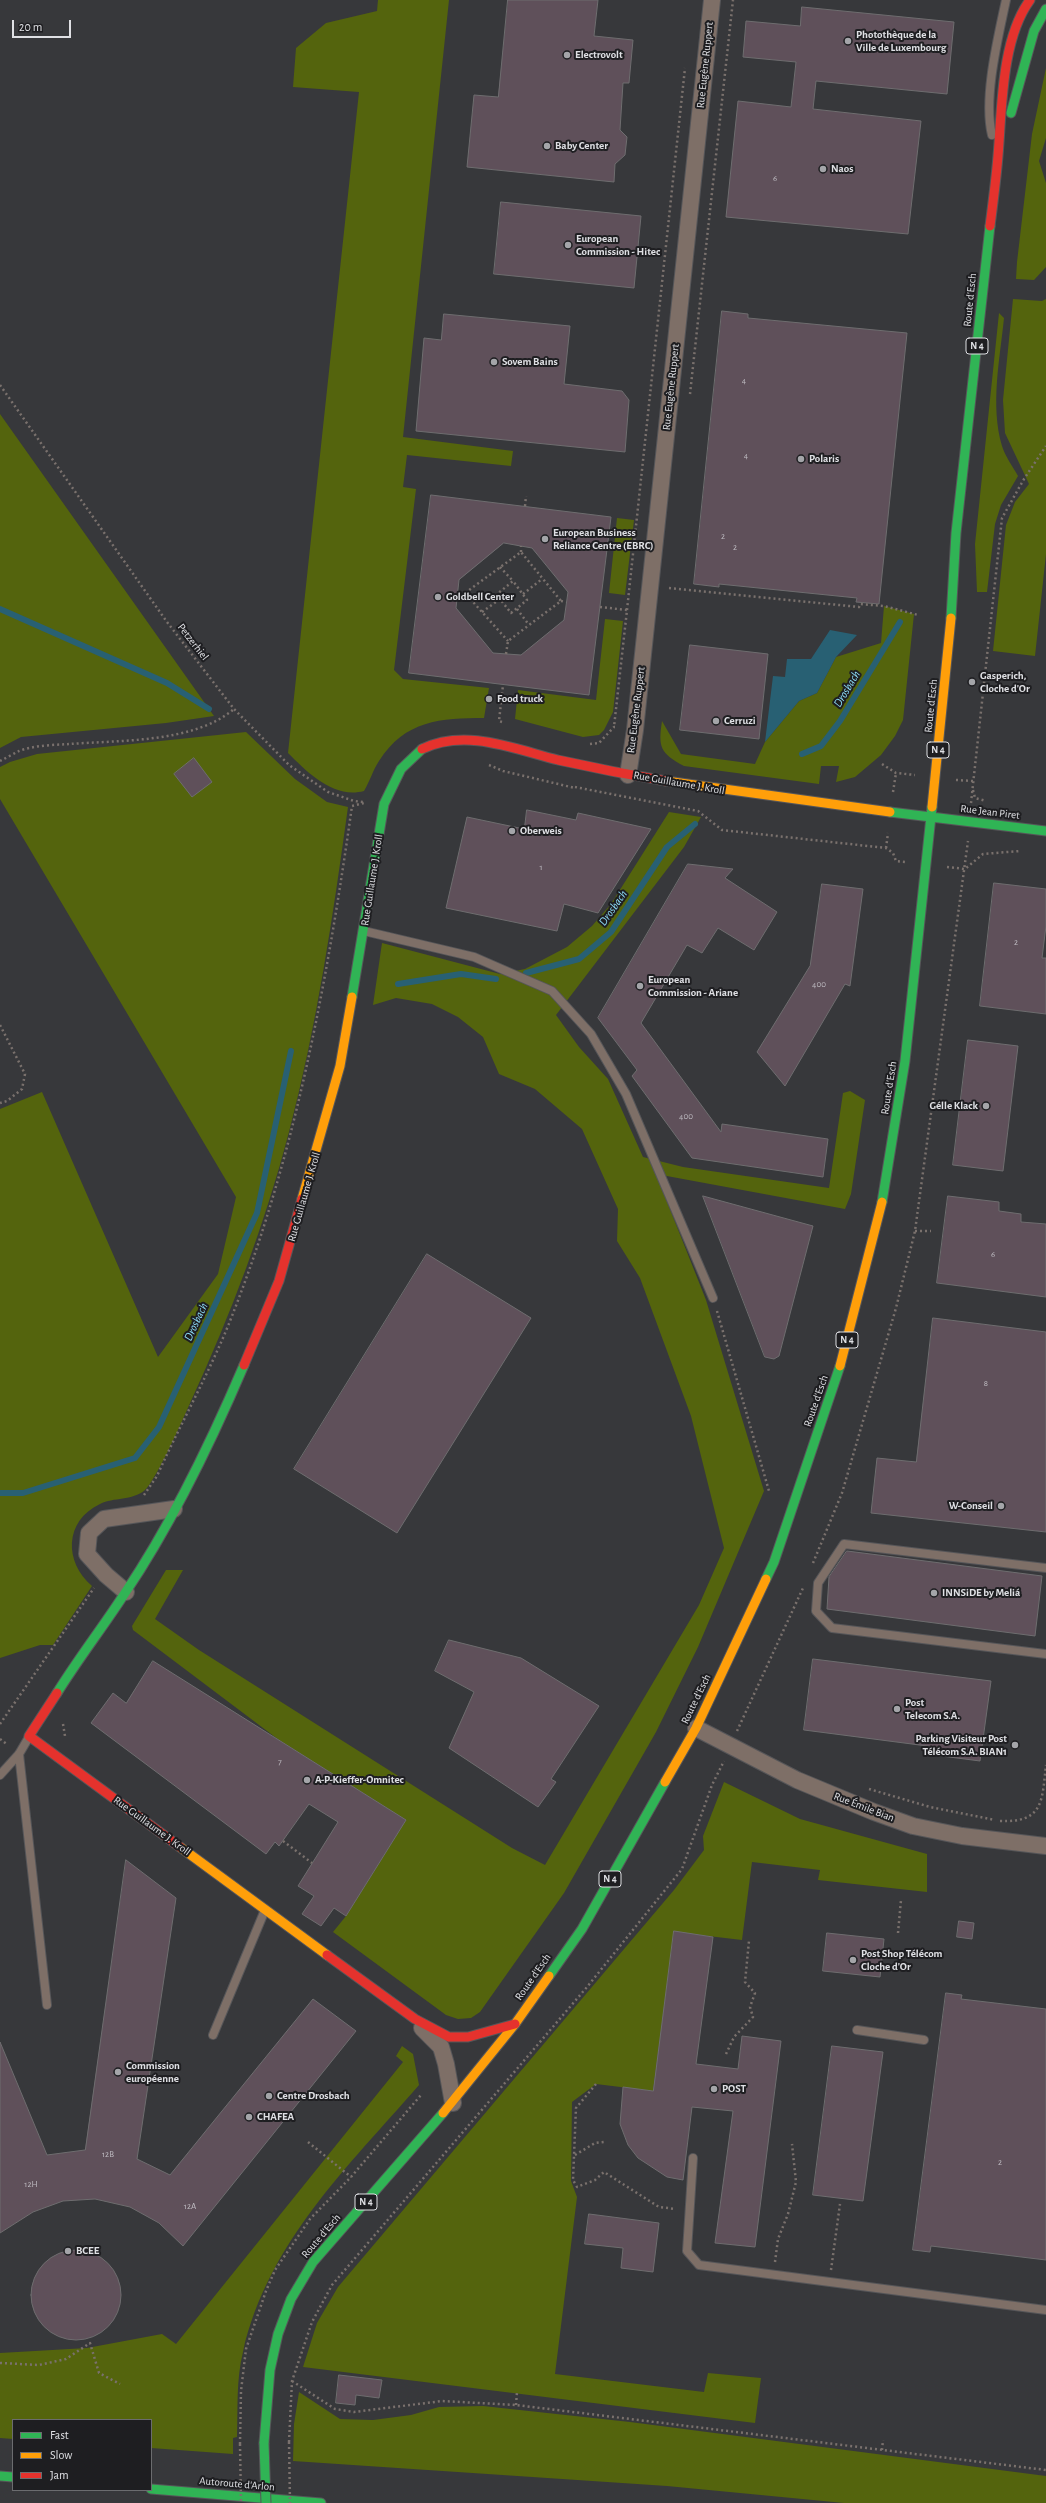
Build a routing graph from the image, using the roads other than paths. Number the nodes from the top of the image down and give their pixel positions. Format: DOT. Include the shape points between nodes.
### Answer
graph roads {
  1 [pos="712,0"];
  2 [pos="1006,0"];
  3 [pos="1030,0"];
  4 [pos="1046,9"];
  5 [pos="998,158"];
  6 [pos="628,775"];
  7 [pos="931,817"];
  8 [pos="1046,831"];
  9 [pos="364,931"];
  10 [pos="714,1298"];
  11 [pos="174,1509"];
  12 [pos="1046,1568"];
  13 [pos="126,1592"];
  14 [pos="1046,1654"];
  15 [pos="696,1728"];
  16 [pos="29,1736"];
  17 [pos="19,1754"];
  18 [pos="0,1775"];
  19 [pos="1046,1846"];
  20 [pos="266,1910"];
  21 [pos="47,2005"];
  22 [pos="414,2019"];
  23 [pos="515,2024"];
  24 [pos="857,2030"];
  25 [pos="213,2035"];
  26 [pos="924,2040"];
  27 [pos="453,2103"];
  28 [pos="693,2158"];
  29 [pos="1046,2310"];
  30 [pos="0,2476"];
  31 [pos="12,2477"];
  32 [pos="152,2488"];
  33 [pos="266,2503"];
  34 [pos="322,2503"];
  1 -- 6 [label="street, Rue Eugène Ruppert" via="635,730"];
  2 -- 5 [label="lane, Route d'Esch" via="993,72 988,121"];
  3 -- 5 [label="main road, Route d'Esch / N 4" via="1024,8 1012,42 1004,76"];
  4 -- 5 [label="main road, Route d'Esch / N 4" via="1034,31"];
  5 -- 7 [label="main road, Route d'Esch / N 4" via="956,533 949,648"];
  6 -- 7 [label="main road, Rue Guillaume J. Kroll" via="717,791"];
  6 -- 9 [label="main road, Rue Guillaume J. Kroll" via="478,741 431,745 413,756 400,769 384,804"];
  7 -- 8 [label="main road, Rue Jean Piret"];
  7 -- 15 [label="main road, Route d'Esch / N 4" via="906,1061 885,1192 838,1374 774,1562"];
  9 -- 10 [label="lane" via="474,957 552,991 591,1034 626,1094"];
  9 -- 11 [label="main road, Rue Guillaume J. Kroll" via="340,1066 279,1281 222,1414"];
  11 -- 13 [label="main road, Rue Guillaume J. Kroll"];
  11 -- 13 [label="street" via="104,1519 88,1533 87,1554"];
  12 -- 14 [label="lane" via="844,1544 818,1583 816,1611 832,1628"];
  13 -- 16 [label="main road, Rue Guillaume J. Kroll" via="75,1664"];
  15 -- 19 [label="street, Rue Émile Bian" via="797,1780 900,1821 962,1836"];
  15 -- 23 [label="main road, Route d'Esch / N 4" via="582,1929"];
  16 -- 17 [label="lane"];
  16 -- 20 [label="main road, Rue Guillaume J. Kroll"];
  17 -- 18 [label="lane"];
  17 -- 21 [label="lane"];
  20 -- 22 [label="main road, Rue Guillaume J. Kroll"];
  20 -- 25 [label="lane"];
  22 -- 23 [label="main road, Rue Guillaume J. Kroll" via="450,2037 468,2037"];
  22 -- 27 [label="street, Rue Guillaume J. Kroll" via="441,2047"];
  23 -- 27 [label="main road, Route d'Esch / N 4"];
  24 -- 26 [label="lane"];
  27 -- 33 [label="main road, Route d'Esch / N 4, bridge" via="313,2262 292,2299 279,2331 264,2402"];
  28 -- 29 [label="lane" via="687,2250 700,2265"];
  30 -- 31 [label="main road"];
  32 -- 34 [label="main road, Autoroute d'Arlon"];
}
